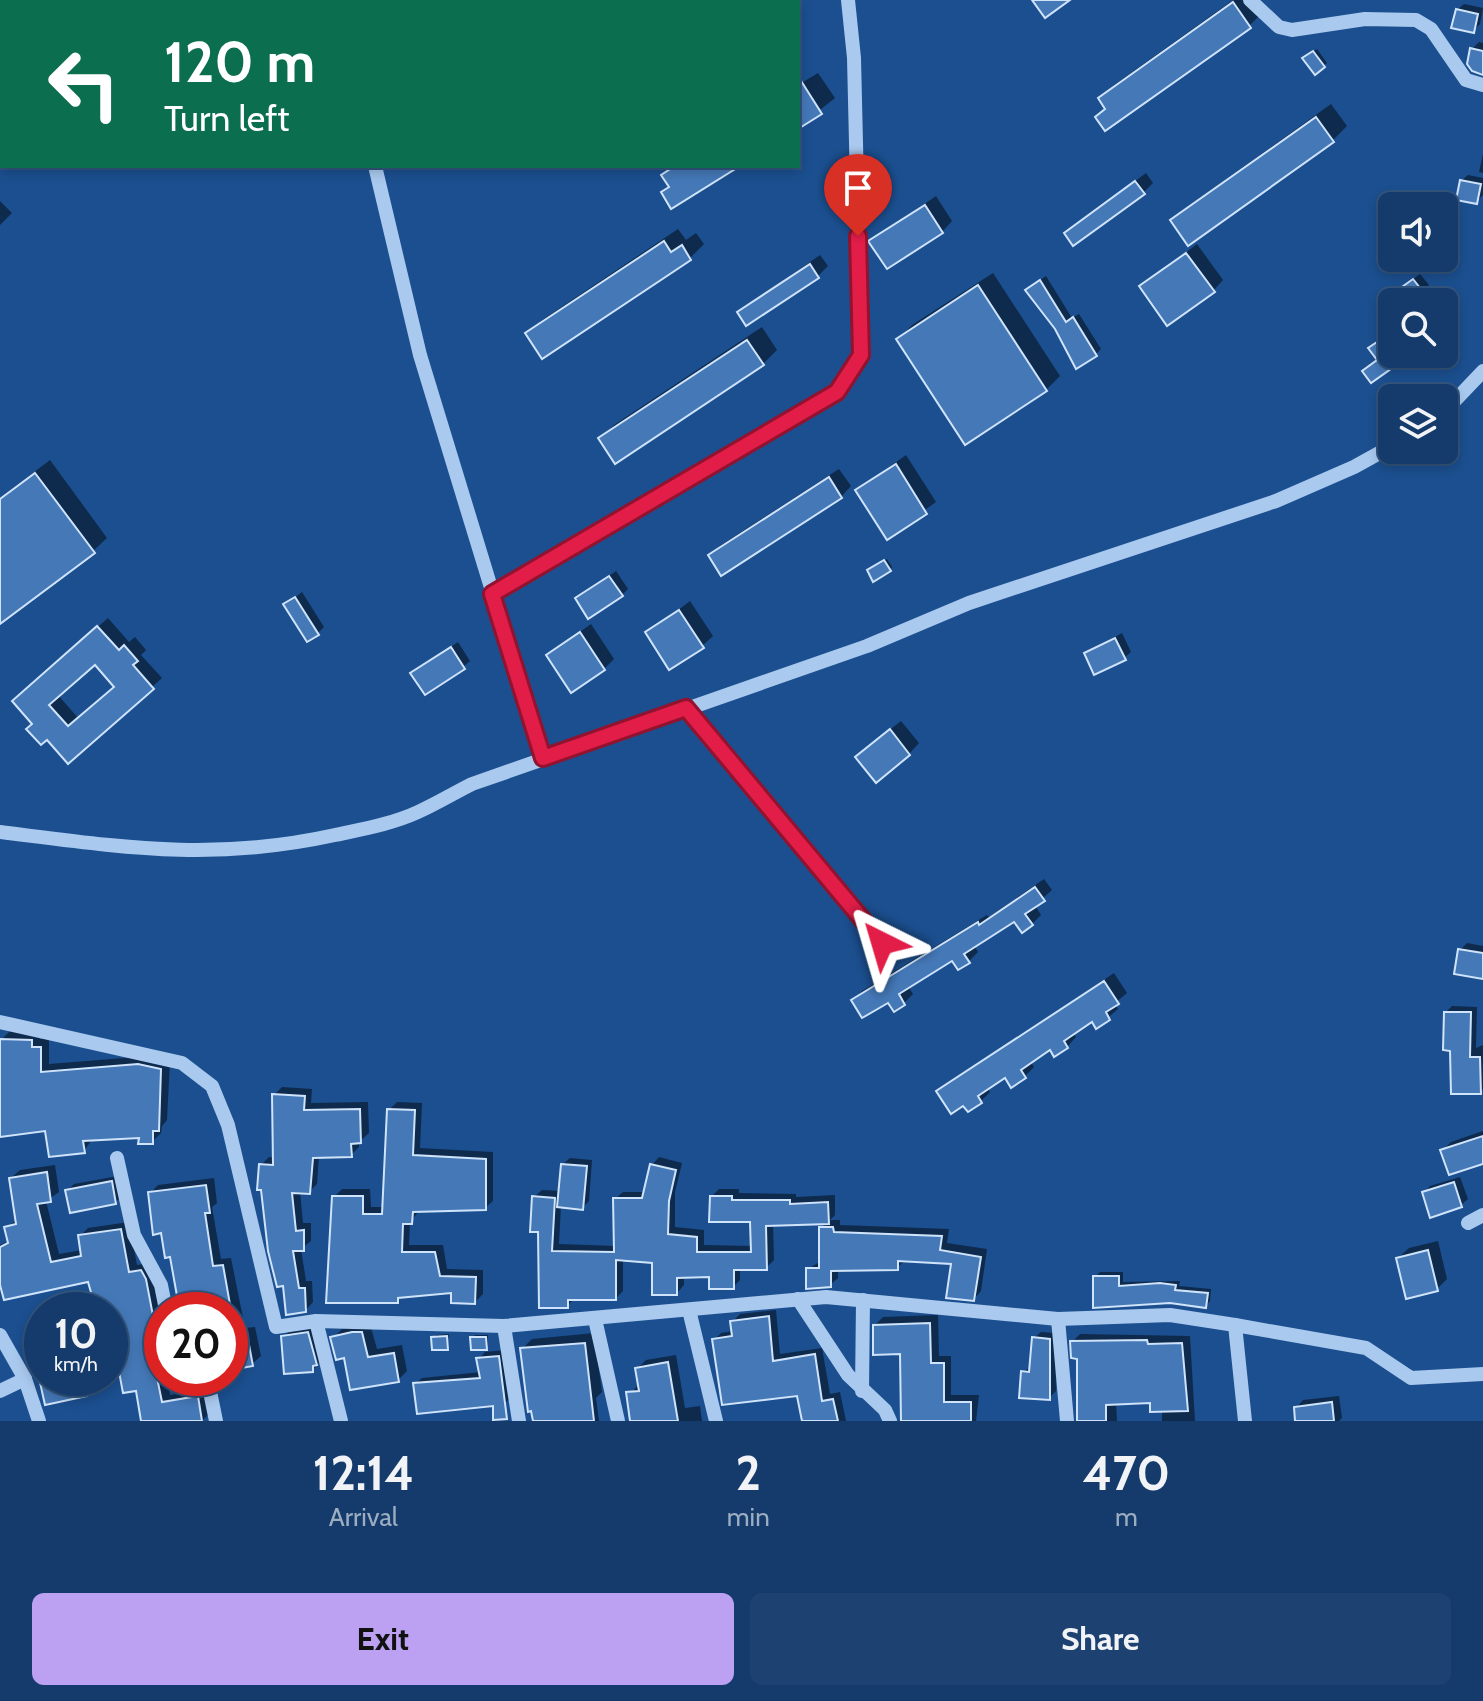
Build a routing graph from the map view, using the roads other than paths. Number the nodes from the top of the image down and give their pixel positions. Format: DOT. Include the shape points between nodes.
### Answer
graph roads {
  1 [pos="848,0"];
  2 [pos="1250,0"];
  3 [pos="1483,85"];
  4 [pos="375,168"];
  5 [pos="1483,371"];
  6 [pos="1458,397"];
  7 [pos="1378,454"];
  8 [pos="492,594"];
  9 [pos="686,708"];
  10 [pos="543,758"];
  11 [pos="0,832"];
  12 [pos="882,943"];
  13 [pos="0,1022"];
  14 [pos="117,1158"];
  15 [pos="1483,1215"];
  16 [pos="1468,1223"];
  17 [pos="162,1292"];
  18 [pos="798,1299"];
  19 [pos="863,1300"];
  20 [pos="689,1310"];
  21 [pos="595,1319"];
  22 [pos="1058,1319"];
  23 [pos="316,1321"];
  24 [pos="1235,1325"];
  25 [pos="504,1326"];
  26 [pos="0,1335"];
  27 [pos="1483,1374"];
  28 [pos="24,1377"];
  29 [pos="24,1379"];
  30 [pos="0,1391"];
  31 [pos="862,1391"];
  32 [pos="31,1396"];
  33 [pos="211,1396"];
  34 [pos="39,1421"];
  35 [pos="216,1421"];
  36 [pos="341,1421"];
  37 [pos="519,1421"];
  38 [pos="618,1421"];
  39 [pos="716,1421"];
  40 [pos="890,1421"];
  41 [pos="1067,1421"];
  42 [pos="1245,1421"];
  1 -- 8 [label="street" via="861,355 852,372 837,392"];
  2 -- 3 [label="street" via="1279,27 1292,30 1365,19 1416,20 1431,29 1466,80"];
  4 -- 8 [label="street" via="420,355"];
  5 -- 6 [label="street"];
  7 -- 9 [label="street" via="1276,501 969,603 867,646"];
  8 -- 10 [label="street"];
  9 -- 10 [label="street"];
  9 -- 12 [label="street"];
  10 -- 11 [label="street" via="472,784 417,813 272,849 156,851"];
  13 -- 23 [label="street" via="182,1063 212,1086 228,1125 276,1327"];
  14 -- 17 [label="street" via="134,1235"];
  15 -- 16 [label="street"];
  18 -- 19 [label="street"];
  18 -- 20 [label="street"];
  18 -- 31 [label="street"];
  19 -- 22 [label="street"];
  19 -- 31 [label="street"];
  20 -- 21 [label="street"];
  20 -- 39 [label="street"];
  21 -- 25 [label="street"];
  21 -- 38 [label="street"];
  22 -- 24 [label="street" via="1170,1315"];
  22 -- 41 [label="street"];
  23 -- 25 [label="street"];
  23 -- 36 [label="street"];
  24 -- 27 [label="street" via="1366,1348 1411,1378"];
  24 -- 42 [label="street"];
  25 -- 37 [label="street"];
  26 -- 28 [label="street"];
  29 -- 30 [label="street"];
  31 -- 40 [label="street"];
  32 -- 34 [label="street"];
  33 -- 35 [label="street"];
}
